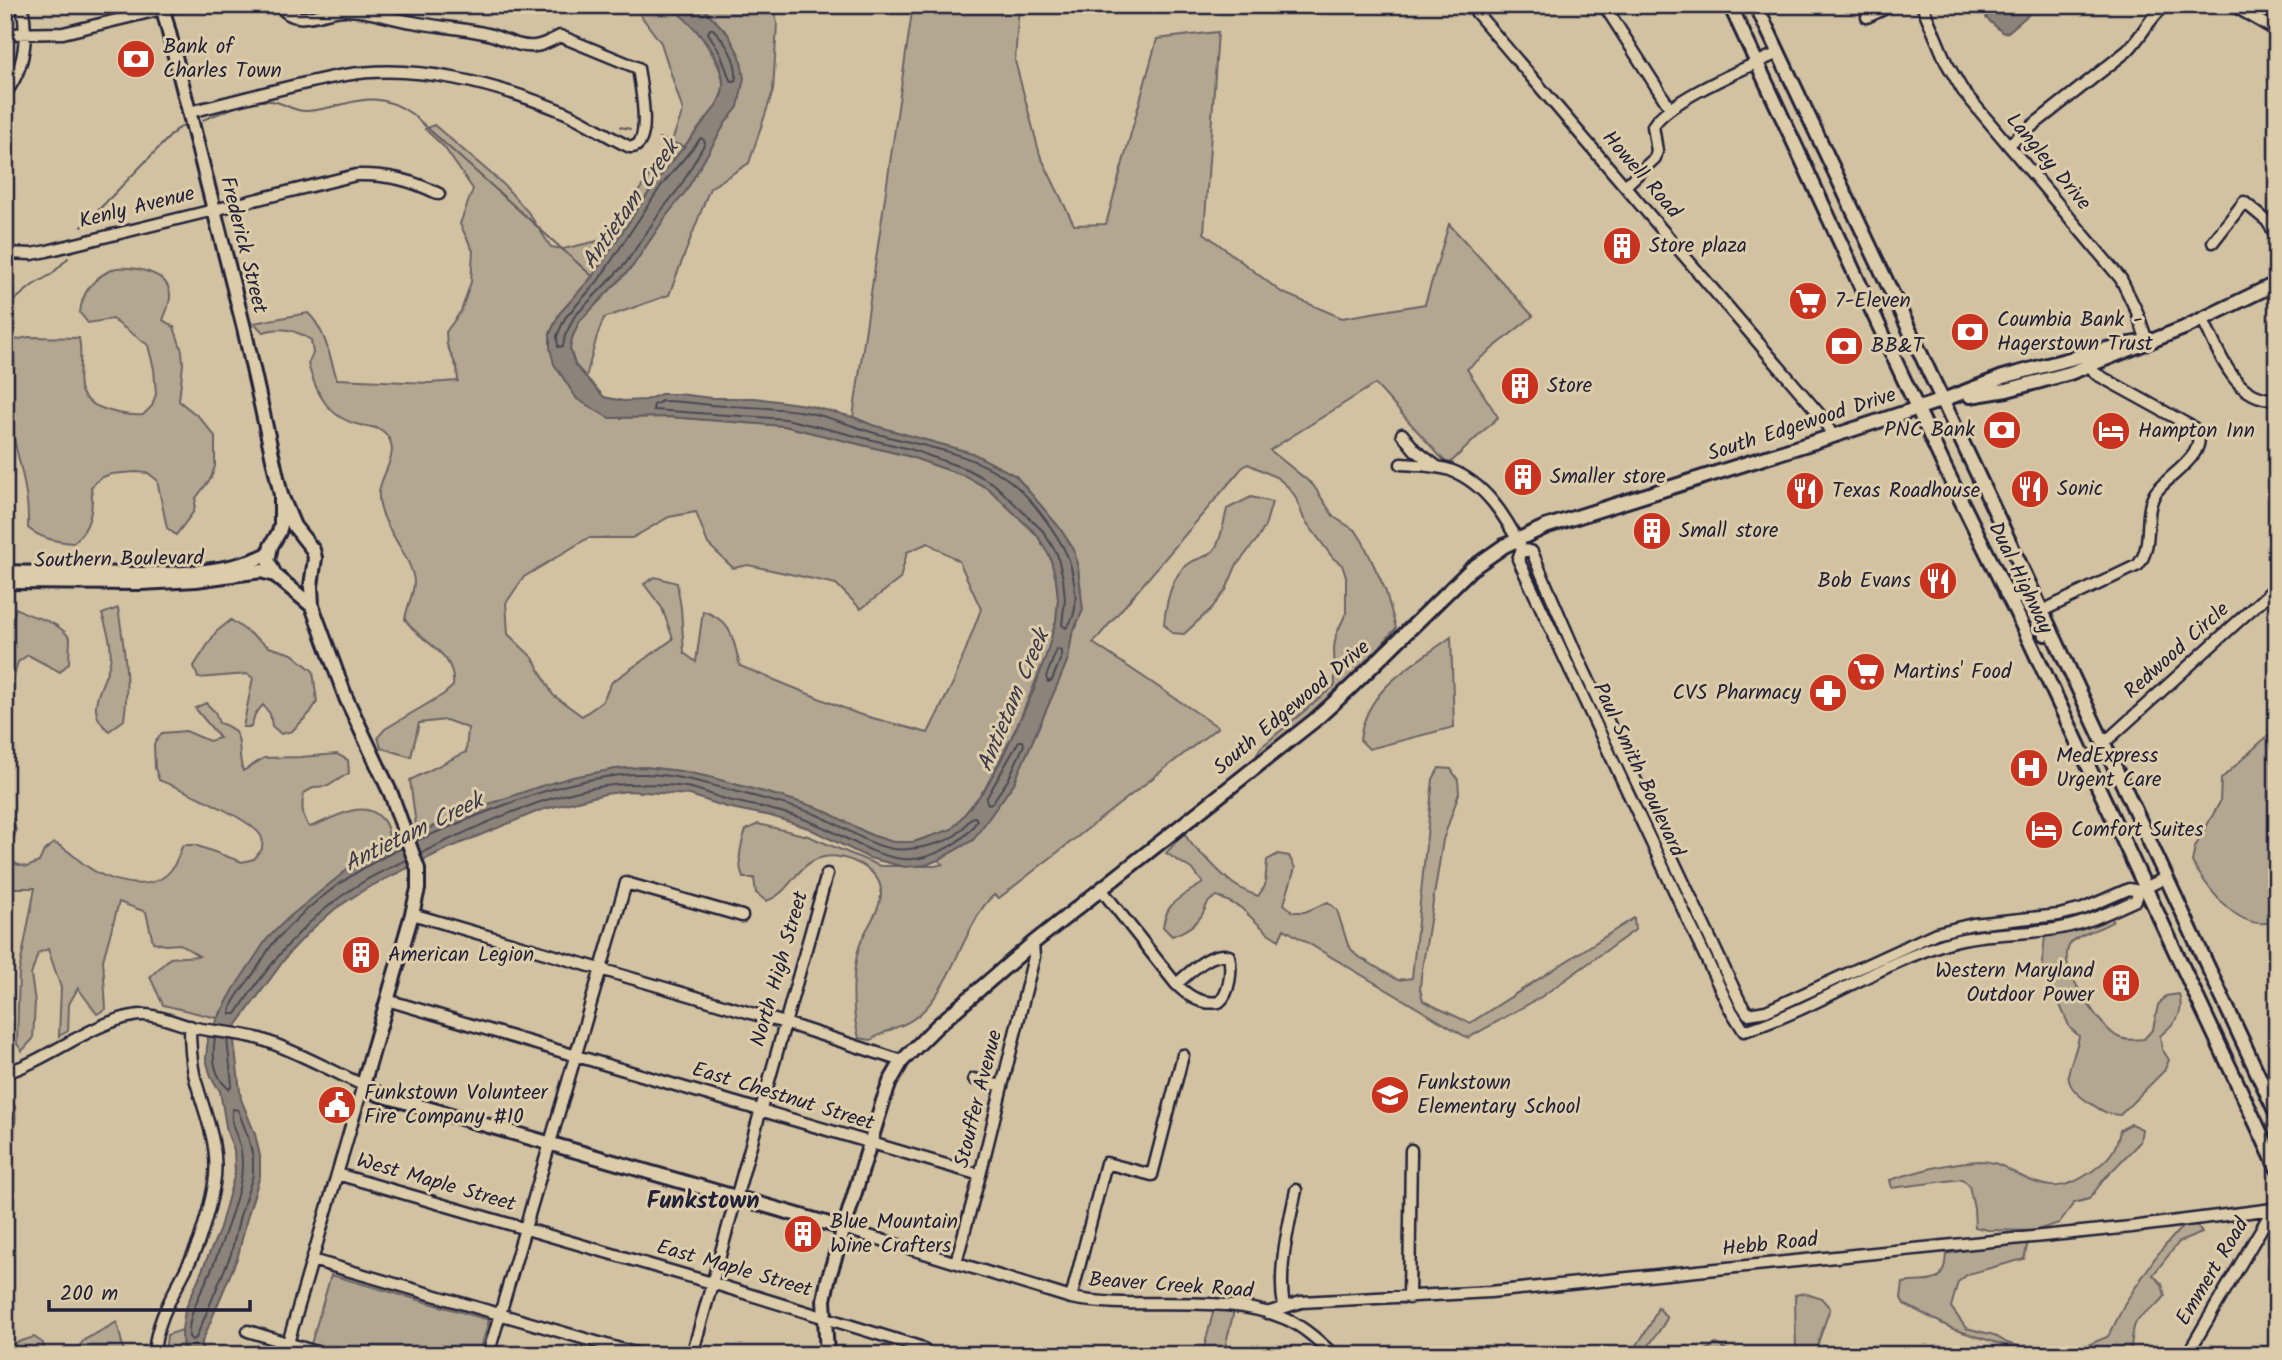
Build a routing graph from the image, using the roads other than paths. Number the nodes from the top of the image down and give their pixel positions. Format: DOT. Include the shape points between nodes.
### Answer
graph roads {
  1 [pos="22,5"];
  2 [pos="179,5"];
  3 [pos="279,5"];
  4 [pos="1470,5"];
  5 [pos="1604,5"];
  6 [pos="1730,5"];
  7 [pos="1756,5"];
  8 [pos="1892,5"];
  9 [pos="1922,5"];
  10 [pos="2166,5"];
  11 [pos="2232,5"];
  12 [pos="163,7"];
  13 [pos="1867,17"];
  14 [pos="2277,31"];
  15 [pos="5,34"];
  16 [pos="26,34"];
  17 [pos="1778,53"];
  18 [pos="1757,63"];
  19 [pos="5,94"];
  20 [pos="1670,108"];
  21 [pos="189,112"];
  22 [pos="2008,145"];
  23 [pos="1625,186"];
  24 [pos="439,194"];
  25 [pos="214,209"];
  26 [pos="2277,237"];
  27 [pos="2213,242"];
  28 [pos="5,253"];
  29 [pos="2277,282"];
  30 [pos="2203,320"];
  31 [pos="2147,341"];
  32 [pos="2090,365"];
  33 [pos="2277,399"];
  34 [pos="1942,400"];
  35 [pos="1917,408"];
  36 [pos="1402,434"];
  37 [pos="1833,436"];
  38 [pos="1401,464"];
  39 [pos="1439,468"];
  40 [pos="281,495"];
  41 [pos="304,538"];
  42 [pos="275,540"];
  43 [pos="1520,544"];
  44 [pos="268,554"];
  45 [pos="313,566"];
  46 [pos="5,572"];
  47 [pos="278,577"];
  48 [pos="5,582"];
  49 [pos="2277,586"];
  50 [pos="2006,593"];
  51 [pos="312,606"];
  52 [pos="2042,611"];
  53 [pos="2078,688"];
  54 [pos="2103,744"];
  55 [pos="1644,799"];
  56 [pos="1633,804"];
  57 [pos="827,874"];
  58 [pos="2165,878"];
  59 [pos="1101,888"];
  60 [pos="2142,890"];
  61 [pos="412,914"];
  62 [pos="742,916"];
  63 [pos="1033,943"];
  64 [pos="601,969"];
  65 [pos="1176,984"];
  66 [pos="387,1000"];
  67 [pos="785,1023"];
  68 [pos="194,1027"];
  69 [pos="576,1055"];
  70 [pos="1183,1055"];
  71 [pos="902,1061"];
  72 [pos="5,1073"];
  73 [pos="974,1079"];
  74 [pos="363,1085"];
  75 [pos="1002,1086"];
  76 [pos="2247,1105"];
  77 [pos="761,1109"];
  78 [pos="2277,1115"];
  79 [pos="550,1144"];
  80 [pos="871,1144"];
  81 [pos="1411,1150"];
  82 [pos="2277,1157"];
  83 [pos="2277,1168"];
  84 [pos="337,1174"];
  85 [pos="980,1175"];
  86 [pos="1296,1190"];
  87 [pos="736,1196"];
  88 [pos="2275,1208"];
  89 [pos="525,1228"];
  90 [pos="843,1228"];
  91 [pos="312,1260"];
  92 [pos="956,1262"];
  93 [pos="712,1283"];
  94 [pos="1071,1298"];
  95 [pos="1409,1298"];
  96 [pos="1284,1306"];
  97 [pos="1267,1313"];
  98 [pos="500,1314"];
  99 [pos="825,1316"];
  100 [pos="248,1331"];
  101 [pos="288,1343"];
  102 [pos="154,1355"];
  103 [pos="326,1355"];
  104 [pos="488,1355"];
  105 [pos="641,1355"];
  106 [pos="692,1355"];
  107 [pos="827,1355"];
  108 [pos="929,1355"];
  109 [pos="1334,1355"];
  110 [pos="2187,1355"];
  1 -- 16 [label="street"];
  2 -- 12 [label="street"];
  3 -- 21 [label="street" via="299,19 349,9 487,34 527,46 560,36 638,68 642,139 639,146 630,148 560,110 462,79 427,74 345,75"];
  4 -- 23 [label="street, Howell Road"];
  5 -- 20 [label="street"];
  6 -- 18 [label="main road, Dual Highway"];
  7 -- 17 [label="main road, Dual Highway"];
  8 -- 13 [label="street"];
  9 -- 22 [label="street, Langley Drive" via="1954,78"];
  10 -- 22 [label="street" via="2127,51"];
  11 -- 14 [label="street"];
  12 -- 16 [label="street" via="76,31"];
  12 -- 21 [label="main road, Frederick Street"];
  15 -- 16 [label="street"];
  16 -- 19 [label="street" via="20,65"];
  17 -- 18 [label="street"];
  17 -- 34 [label="main road, Dual Highway"];
  18 -- 20 [label="street"];
  18 -- 35 [label="main road, Dual Highway"];
  20 -- 23 [label="street" via="1653,126 1655,158"];
  21 -- 25 [label="main road, Frederick Street"];
  22 -- 31 [label="street, Langley Drive" via="2121,279"];
  23 -- 37 [label="street, Howell Road" via="1821,416"];
  24 -- 25 [label="street, Kenly Avenue" via="402,178 356,175"];
  25 -- 28 [label="street, Kenly Avenue" via="32,254"];
  25 -- 40 [label="main road, Frederick Street"];
  26 -- 27 [label="street" via="2267,221 2244,202"];
  29 -- 30 [label="main road"];
  30 -- 31 [label="main road"];
  30 -- 33 [label="street" via="2236,381 2253,395"];
  31 -- 32 [label="main road"];
  31 -- 34 [label="main road" via="2003,377"];
  32 -- 34 [label="main road" via="2007,390"];
  32 -- 52 [label="street" via="2096,374 2194,428 2199,442 2194,454 2153,498 2145,552 2138,565"];
  34 -- 35 [label="main road, South Edgewood Drive"];
  34 -- 52 [label="main road, Dual Highway"];
  35 -- 37 [label="main road, South Edgewood Drive"];
  35 -- 50 [label="main road, Dual Highway"];
  36 -- 39 [label="street"];
  37 -- 43 [label="main road, South Edgewood Drive" via="1545,527"];
  38 -- 39 [label="street, Paul Smith Boulevard"];
  39 -- 43 [label="street, Paul Smith Boulevard" via="1462,476 1485,495"];
  40 -- 41 [label="main road, Frederick Street"];
  40 -- 42 [label="main road, Frederick Street" via="281,525"];
  41 -- 42 [label="main road" via="289,534"];
  41 -- 45 [label="main road" via="313,550"];
  42 -- 44 [label="main road"];
  43 -- 55 [label="street, Paul Smith Boulevard" via="1532,552"];
  43 -- 56 [label="street, Paul Smith Boulevard" via="1518,559"];
  43 -- 59 [label="main road, South Edgewood Drive" via="1504,546 1471,569 1315,720"];
  44 -- 46 [label="main road, Southern Boulevard" via="214,569 150,575"];
  44 -- 47 [label="main road" via="270,569"];
  45 -- 47 [label="main road" via="294,581"];
  45 -- 51 [label="main road"];
  47 -- 48 [label="main road, Southern Boulevard" via="261,571 141,583"];
  47 -- 51 [label="main road"];
  49 -- 54 [label="street, Redwood Circle"];
  50 -- 53 [label="main road" via="2028,602"];
  50 -- 60 [label="main road, Dual Highway"];
  51 -- 61 [label="main road" via="418,869"];
  52 -- 53 [label="main road, Dual Highway"];
  53 -- 54 [label="main road, Dual Highway"];
  54 -- 58 [label="main road, Dual Highway"];
  55 -- 56 [label="street"];
  55 -- 60 [label="street, Paul Smith Boulevard" via="1748,1014 1766,1011 1936,933 1973,924 2059,915 2129,889"];
  56 -- 60 [label="street, Paul Smith Boulevard" via="1744,1031 1771,1023 1931,949 1969,938 2063,928 2136,900"];
  57 -- 67 [label="street, North High Street"];
  58 -- 60 [label="street"];
  58 -- 78 [label="main road, Dual Highway"];
  59 -- 63 [label="main road, South Edgewood Drive"];
  59 -- 65 [label="street"];
  60 -- 76 [label="main road, Dual Highway"];
  61 -- 64 [label="street"];
  61 -- 66 [label="main road"];
  62 -- 64 [label="street" via="626,883"];
  63 -- 71 [label="main road, South Edgewood Drive"];
  63 -- 75 [label="street, Stouffer Avenue" via="1034,957"];
  64 -- 67 [label="street"];
  64 -- 69 [label="street"];
  65 -- 65 [label="street" via="1212,957 1229,957 1226,996 1219,1002 1198,1000"];
  66 -- 69 [label="street, East Chestnut Street"];
  66 -- 74 [label="main road"];
  67 -- 71 [label="street"];
  67 -- 77 [label="street, North High Street"];
  68 -- 72 [label="street" via="133,1016"];
  68 -- 74 [label="street" via="267,1041"];
  68 -- 102 [label="street" via="195,1076 214,1147 215,1181 198,1242 158,1325"];
  69 -- 77 [label="street, East Chestnut Street"];
  69 -- 79 [label="street"];
  70 -- 94 [label="street" via="1152,1175 1106,1163"];
  71 -- 80 [label="main road, South Edgewood Drive" via="890,1082"];
  73 -- 75 [label="street"];
  74 -- 79 [label="main road" via="378,1094"];
  74 -- 84 [label="street"];
  75 -- 85 [label="street, Stouffer Avenue"];
  76 -- 82 [label="main road"];
  76 -- 83 [label="main road, Dual Highway"];
  77 -- 80 [label="street, East Chestnut Street"];
  77 -- 87 [label="street, North High Street"];
  79 -- 87 [label="main road"];
  79 -- 89 [label="street"];
  80 -- 85 [label="street, East Chestnut Street"];
  80 -- 90 [label="main road, South Edgewood Drive"];
  81 -- 95 [label="street"];
  84 -- 89 [label="street, West Maple Street"];
  84 -- 91 [label="street"];
  85 -- 92 [label="street, Stouffer Avenue"];
  86 -- 96 [label="street" via="1285,1244"];
  87 -- 90 [label="main road"];
  87 -- 93 [label="street, North High Street"];
  88 -- 95 [label="street, Hebb Road" via="1796,1262"];
  88 -- 110 [label="street, Emmert Road"];
  89 -- 93 [label="street, East Maple Street"];
  89 -- 98 [label="street"];
  90 -- 92 [label="street, Beaver Creek Road"];
  90 -- 99 [label="main road, South Edgewood Drive" via="824,1300"];
  91 -- 98 [label="street"];
  91 -- 101 [label="street"];
  92 -- 94 [label="street, Beaver Creek Road"];
  93 -- 99 [label="street, East Maple Street"];
  93 -- 106 [label="street, North High Street"];
  94 -- 97 [label="street, Beaver Creek Road" via="1224,1306"];
  95 -- 96 [label="street, Hebb Road"];
  96 -- 97 [label="street, Hebb Road"];
  97 -- 109 [label="street, Beaver Creek Road" via="1303,1330"];
  98 -- 104 [label="street"];
  98 -- 105 [label="street"];
  99 -- 107 [label="main road, South Edgewood Drive"];
  99 -- 108 [label="street, East Maple Street" via="920,1347"];
  100 -- 101 [label="street"];
  101 -- 103 [label="street"];
}
